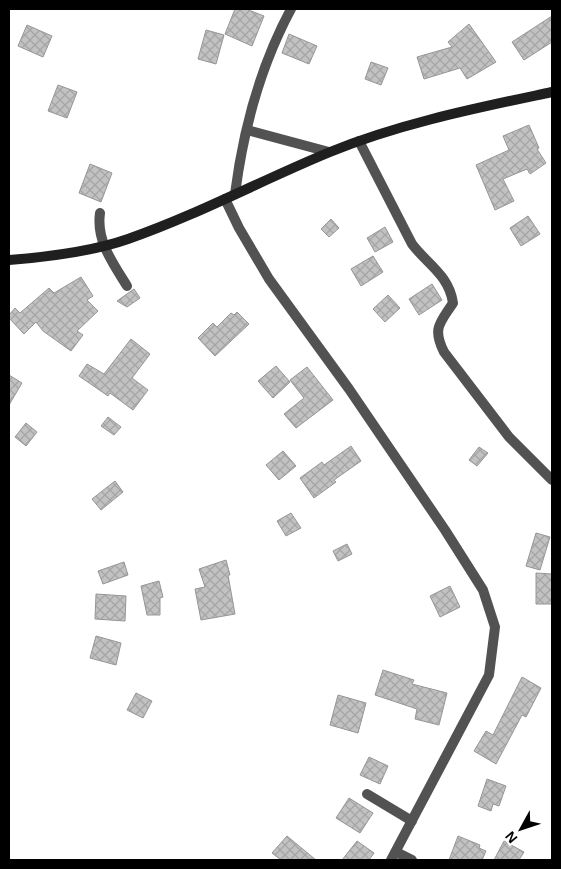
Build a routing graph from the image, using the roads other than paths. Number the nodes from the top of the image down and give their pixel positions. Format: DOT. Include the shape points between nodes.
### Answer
graph roads {
  1 [pos="290,9"];
  2 [pos="552,92"];
  3 [pos="247,130"];
  4 [pos="359,141"];
  5 [pos="329,152"];
  6 [pos="235,194"];
  7 [pos="225,199"];
  8 [pos="100,212"];
  9 [pos="103,245"];
  10 [pos="9,260"];
  11 [pos="128,286"];
  12 [pos="552,480"];
  13 [pos="367,794"];
  14 [pos="412,821"];
  15 [pos="393,856"];
  16 [pos="412,860"];
  1 -- 3 [label="street" via="270,54"];
  2 -- 4 [label="street" via="432,119"];
  3 -- 5 [label="street"];
  3 -- 6 [label="street"];
  4 -- 5 [label="street"];
  4 -- 12 [label="street" via="412,244 439,271 449,288 453,303 437,328 444,352 509,437"];
  5 -- 6 [label="street"];
  6 -- 7 [label="street"];
  7 -- 9 [label="street" via="126,240"];
  7 -- 14 [label="street" via="269,280 349,389 483,590 495,627 489,675"];
  8 -- 9 [label="street" via="98,226"];
  9 -- 10 [label="street"];
  9 -- 11 [label="street"];
  13 -- 14 [label="street"];
  14 -- 15 [label="street"];
  15 -- 16 [label="street"];
}
